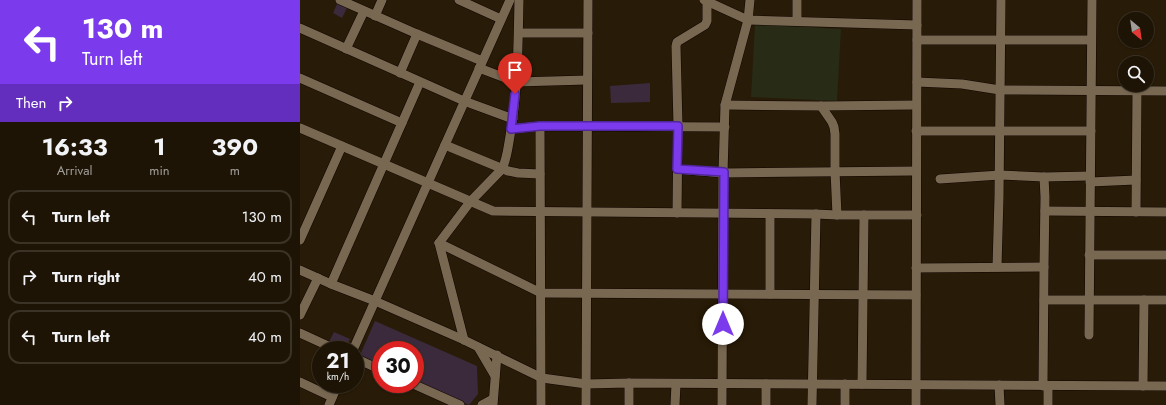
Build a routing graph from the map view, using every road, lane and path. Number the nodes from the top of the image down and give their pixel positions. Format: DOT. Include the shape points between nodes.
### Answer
graph roads {
  1 [pos="340,0"];
  2 [pos="382,0"];
  3 [pos="459,0"];
  4 [pos="510,0"];
  5 [pos="519,0"];
  6 [pos="588,0"];
  7 [pos="706,0"];
  8 [pos="750,0"];
  9 [pos="797,0"];
  10 [pos="917,0"];
  11 [pos="1001,0"];
  12 [pos="1092,0"];
  13 [pos="364,11"];
  14 [pos="375,16"];
  15 [pos="501,19"];
  16 [pos="748,20"];
  17 [pos="797,21"];
  18 [pos="917,25"];
  19 [pos="300,28"];
  20 [pos="588,33"];
  21 [pos="417,34"];
  22 [pos="518,34"];
  23 [pos="917,40"];
  24 [pos="1001,40"];
  25 [pos="1091,40"];
  26 [pos="346,49"];
  27 [pos="481,65"];
  28 [pos="400,73"];
  29 [pos="300,78"];
  30 [pos="587,80"];
  31 [pos="420,82"];
  32 [pos="516,82"];
  33 [pos="917,82"];
  34 [pos="1000,90"];
  35 [pos="1091,90"];
  36 [pos="1118,90"];
  37 [pos="1154,91"];
  38 [pos="1166,91"];
  39 [pos="1137,92"];
  40 [pos="464,101"];
  41 [pos="725,105"];
  42 [pos="916,105"];
  43 [pos="821,106"];
  44 [pos="513,119"];
  45 [pos="402,123"];
  46 [pos="587,125"];
  47 [pos="540,126"];
  48 [pos="678,126"];
  49 [pos="725,126"];
  50 [pos="300,129"];
  51 [pos="511,129"];
  52 [pos="916,131"];
  53 [pos="1000,131"];
  54 [pos="1091,131"];
  55 [pos="445,145"];
  56 [pos="342,146"];
  57 [pos="384,164"];
  58 [pos="502,169"];
  59 [pos="677,169"];
  60 [pos="835,171"];
  61 [pos="916,171"];
  62 [pos="724,172"];
  63 [pos="540,174"];
  64 [pos="1000,175"];
  65 [pos="1044,177"];
  66 [pos="940,179"];
  67 [pos="1090,179"];
  68 [pos="1136,180"];
  69 [pos="428,183"];
  70 [pos="470,202"];
  71 [pos="1045,211"];
  72 [pos="1090,211"];
  73 [pos="541,212"];
  74 [pos="587,212"];
  75 [pos="1136,212"];
  76 [pos="1166,212"];
  77 [pos="676,213"];
  78 [pos="723,213"];
  79 [pos="770,214"];
  80 [pos="816,214"];
  81 [pos="837,215"];
  82 [pos="864,215"];
  83 [pos="916,215"];
  84 [pos="300,240"];
  85 [pos="439,243"];
  86 [pos="1089,255"];
  87 [pos="1166,255"];
  88 [pos="997,267"];
  89 [pos="1044,267"];
  90 [pos="916,268"];
  91 [pos="300,270"];
  92 [pos="318,278"];
  93 [pos="331,284"];
  94 [pos="541,293"];
  95 [pos="586,293"];
  96 [pos="723,294"];
  97 [pos="770,294"];
  98 [pos="815,294"];
  99 [pos="863,295"];
  100 [pos="916,295"];
  101 [pos="375,300"];
  102 [pos="1044,300"];
  103 [pos="1089,300"];
  104 [pos="1144,300"];
  105 [pos="1166,300"];
  106 [pos="300,315"];
  107 [pos="300,333"];
  108 [pos="1089,335"];
  109 [pos="464,340"];
  110 [pos="317,341"];
  111 [pos="357,341"];
  112 [pos="478,347"];
  113 [pos="496,356"];
  114 [pos="495,376"];
  115 [pos="542,378"];
  116 [pos="300,382"];
  117 [pos="629,383"];
  118 [pos="586,384"];
  119 [pos="676,384"];
  120 [pos="723,384"];
  121 [pos="766,384"];
  122 [pos="812,384"];
  123 [pos="845,384"];
  124 [pos="862,384"];
  125 [pos="916,385"];
  126 [pos="999,385"];
  127 [pos="1046,386"];
  128 [pos="1143,386"];
  129 [pos="1166,386"];
  130 [pos="424,389"];
  131 [pos="330,401"];
  132 [pos="493,402"];
  133 [pos="460,405"];
  134 [pos="482,405"];
  135 [pos="542,405"];
  136 [pos="586,405"];
  137 [pos="629,405"];
  138 [pos="676,405"];
  139 [pos="722,405"];
  140 [pos="766,405"];
  141 [pos="812,405"];
  142 [pos="845,405"];
  143 [pos="916,405"];
  144 [pos="1000,405"];
  145 [pos="1048,405"];
  1 -- 13 [label="street"];
  2 -- 14 [label="street"];
  3 -- 15 [label="street"];
  4 -- 15 [label="street"];
  5 -- 22 [label="street"];
  6 -- 20 [label="street"];
  7 -- 16 [label="street"];
  7 -- 48 [label="street" via="705,25 677,42 676,46"];
  8 -- 16 [label="street"];
  9 -- 17 [label="street"];
  10 -- 18 [label="street"];
  11 -- 24 [label="street"];
  12 -- 25 [label="street"];
  13 -- 14 [label="street"];
  13 -- 26 [label="street"];
  14 -- 21 [label="street"];
  15 -- 27 [label="street"];
  16 -- 17 [label="street"];
  16 -- 41 [label="street"];
  17 -- 18 [label="street"];
  18 -- 23 [label="street"];
  19 -- 26 [label="street"];
  20 -- 22 [label="street"];
  20 -- 30 [label="street"];
  21 -- 27 [label="street"];
  21 -- 28 [label="street"];
  22 -- 32 [label="street"];
  23 -- 24 [label="street"];
  23 -- 33 [label="street"];
  24 -- 25 [label="street"];
  24 -- 34 [label="street"];
  25 -- 35 [label="street"];
  26 -- 28 [label="street"];
  27 -- 32 [label="street"];
  27 -- 40 [label="street"];
  28 -- 31 [label="street"];
  29 -- 45 [label="street"];
  30 -- 32 [label="street"];
  30 -- 46 [label="street"];
  31 -- 40 [label="street"];
  31 -- 45 [label="street"];
  32 -- 44 [label="street"];
  33 -- 34 [label="street" via="962,84"];
  33 -- 42 [label="street"];
  34 -- 35 [label="street"];
  34 -- 53 [label="street"];
  35 -- 36 [label="street"];
  35 -- 54 [label="street"];
  37 -- 38 [label="street"];
  39 -- 68 [label="street"];
  40 -- 44 [label="street"];
  40 -- 55 [label="street"];
  41 -- 43 [label="street"];
  41 -- 49 [label="street"];
  42 -- 43 [label="street"];
  42 -- 52 [label="street"];
  43 -- 60 [label="street" via="836,134"];
  44 -- 51 [label="street"];
  45 -- 57 [label="street"];
  46 -- 47 [label="street"];
  46 -- 48 [label="street"];
  46 -- 74 [label="street"];
  47 -- 51 [label="street"];
  47 -- 63 [label="street"];
  48 -- 49 [label="street"];
  48 -- 59 [label="street"];
  49 -- 62 [label="street"];
  50 -- 56 [label="street"];
  51 -- 58 [label="street"];
  52 -- 53 [label="street"];
  52 -- 61 [label="street"];
  53 -- 54 [label="street"];
  53 -- 64 [label="street"];
  54 -- 67 [label="street"];
  55 -- 58 [label="street"];
  55 -- 69 [label="street"];
  56 -- 57 [label="street"];
  56 -- 84 [label="street"];
  57 -- 69 [label="street"];
  57 -- 93 [label="street"];
  58 -- 63 [label="street"];
  58 -- 70 [label="street"];
  59 -- 62 [label="street"];
  59 -- 77 [label="street"];
  60 -- 61 [label="street"];
  60 -- 62 [label="street"];
  60 -- 81 [label="street"];
  61 -- 83 [label="street"];
  62 -- 78 [label="street"];
  63 -- 73 [label="street"];
  64 -- 65 [label="street"];
  64 -- 66 [label="street"];
  64 -- 88 [label="street"];
  65 -- 67 [label="street"];
  65 -- 71 [label="street"];
  67 -- 68 [label="street"];
  67 -- 72 [label="street"];
  68 -- 75 [label="street"];
  69 -- 70 [label="street"];
  69 -- 101 [label="street"];
  70 -- 73 [label="street" via="494,211"];
  70 -- 85 [label="street"];
  71 -- 72 [label="street"];
  71 -- 89 [label="street"];
  72 -- 75 [label="street"];
  72 -- 86 [label="street"];
  73 -- 74 [label="street"];
  73 -- 94 [label="street"];
  74 -- 77 [label="street"];
  74 -- 95 [label="street"];
  75 -- 76 [label="street"];
  77 -- 78 [label="street"];
  78 -- 79 [label="street"];
  78 -- 96 [label="street"];
  79 -- 80 [label="street"];
  79 -- 97 [label="street"];
  80 -- 81 [label="street"];
  80 -- 98 [label="street"];
  81 -- 82 [label="street"];
  82 -- 83 [label="street"];
  82 -- 99 [label="street"];
  83 -- 90 [label="street"];
  85 -- 94 [label="street"];
  85 -- 109 [label="street"];
  86 -- 87 [label="street"];
  86 -- 103 [label="street"];
  88 -- 89 [label="street"];
  88 -- 90 [label="street"];
  89 -- 102 [label="street"];
  90 -- 100 [label="street"];
  91 -- 92 [label="street"];
  92 -- 93 [label="street"];
  92 -- 106 [label="street"];
  93 -- 101 [label="street"];
  94 -- 95 [label="street"];
  94 -- 115 [label="street"];
  95 -- 96 [label="street"];
  95 -- 118 [label="street"];
  96 -- 97 [label="street"];
  96 -- 120 [label="street"];
  97 -- 98 [label="street"];
  98 -- 99 [label="street"];
  98 -- 122 [label="street"];
  99 -- 100 [label="street"];
  99 -- 124 [label="street"];
  100 -- 125 [label="street"];
  101 -- 109 [label="street"];
  101 -- 111 [label="street"];
  102 -- 103 [label="street"];
  102 -- 127 [label="street"];
  103 -- 104 [label="street"];
  103 -- 108 [label="street"];
  104 -- 105 [label="street"];
  104 -- 128 [label="street"];
  107 -- 110 [label="street"];
  109 -- 112 [label="street"];
  112 -- 113 [label="street"];
  112 -- 114 [label="street"];
  113 -- 114 [label="street"];
  113 -- 115 [label="street"];
  114 -- 132 [label="street"];
  115 -- 118 [label="street"];
  115 -- 135 [label="street"];
  116 -- 131 [label="street"];
  117 -- 118 [label="street"];
  117 -- 119 [label="street"];
  117 -- 137 [label="street"];
  118 -- 136 [label="street"];
  119 -- 120 [label="street"];
  119 -- 138 [label="street"];
  120 -- 121 [label="street"];
  120 -- 139 [label="street"];
  121 -- 122 [label="street"];
  121 -- 140 [label="street"];
  122 -- 123 [label="street"];
  122 -- 141 [label="street"];
  123 -- 124 [label="street"];
  123 -- 142 [label="street"];
  124 -- 125 [label="street"];
  125 -- 126 [label="street"];
  125 -- 143 [label="street"];
  126 -- 127 [label="street"];
  126 -- 144 [label="street"];
  127 -- 128 [label="street"];
  127 -- 145 [label="street"];
  128 -- 129 [label="street"];
  130 -- 133 [label="street"];
  132 -- 134 [label="street"];
}
